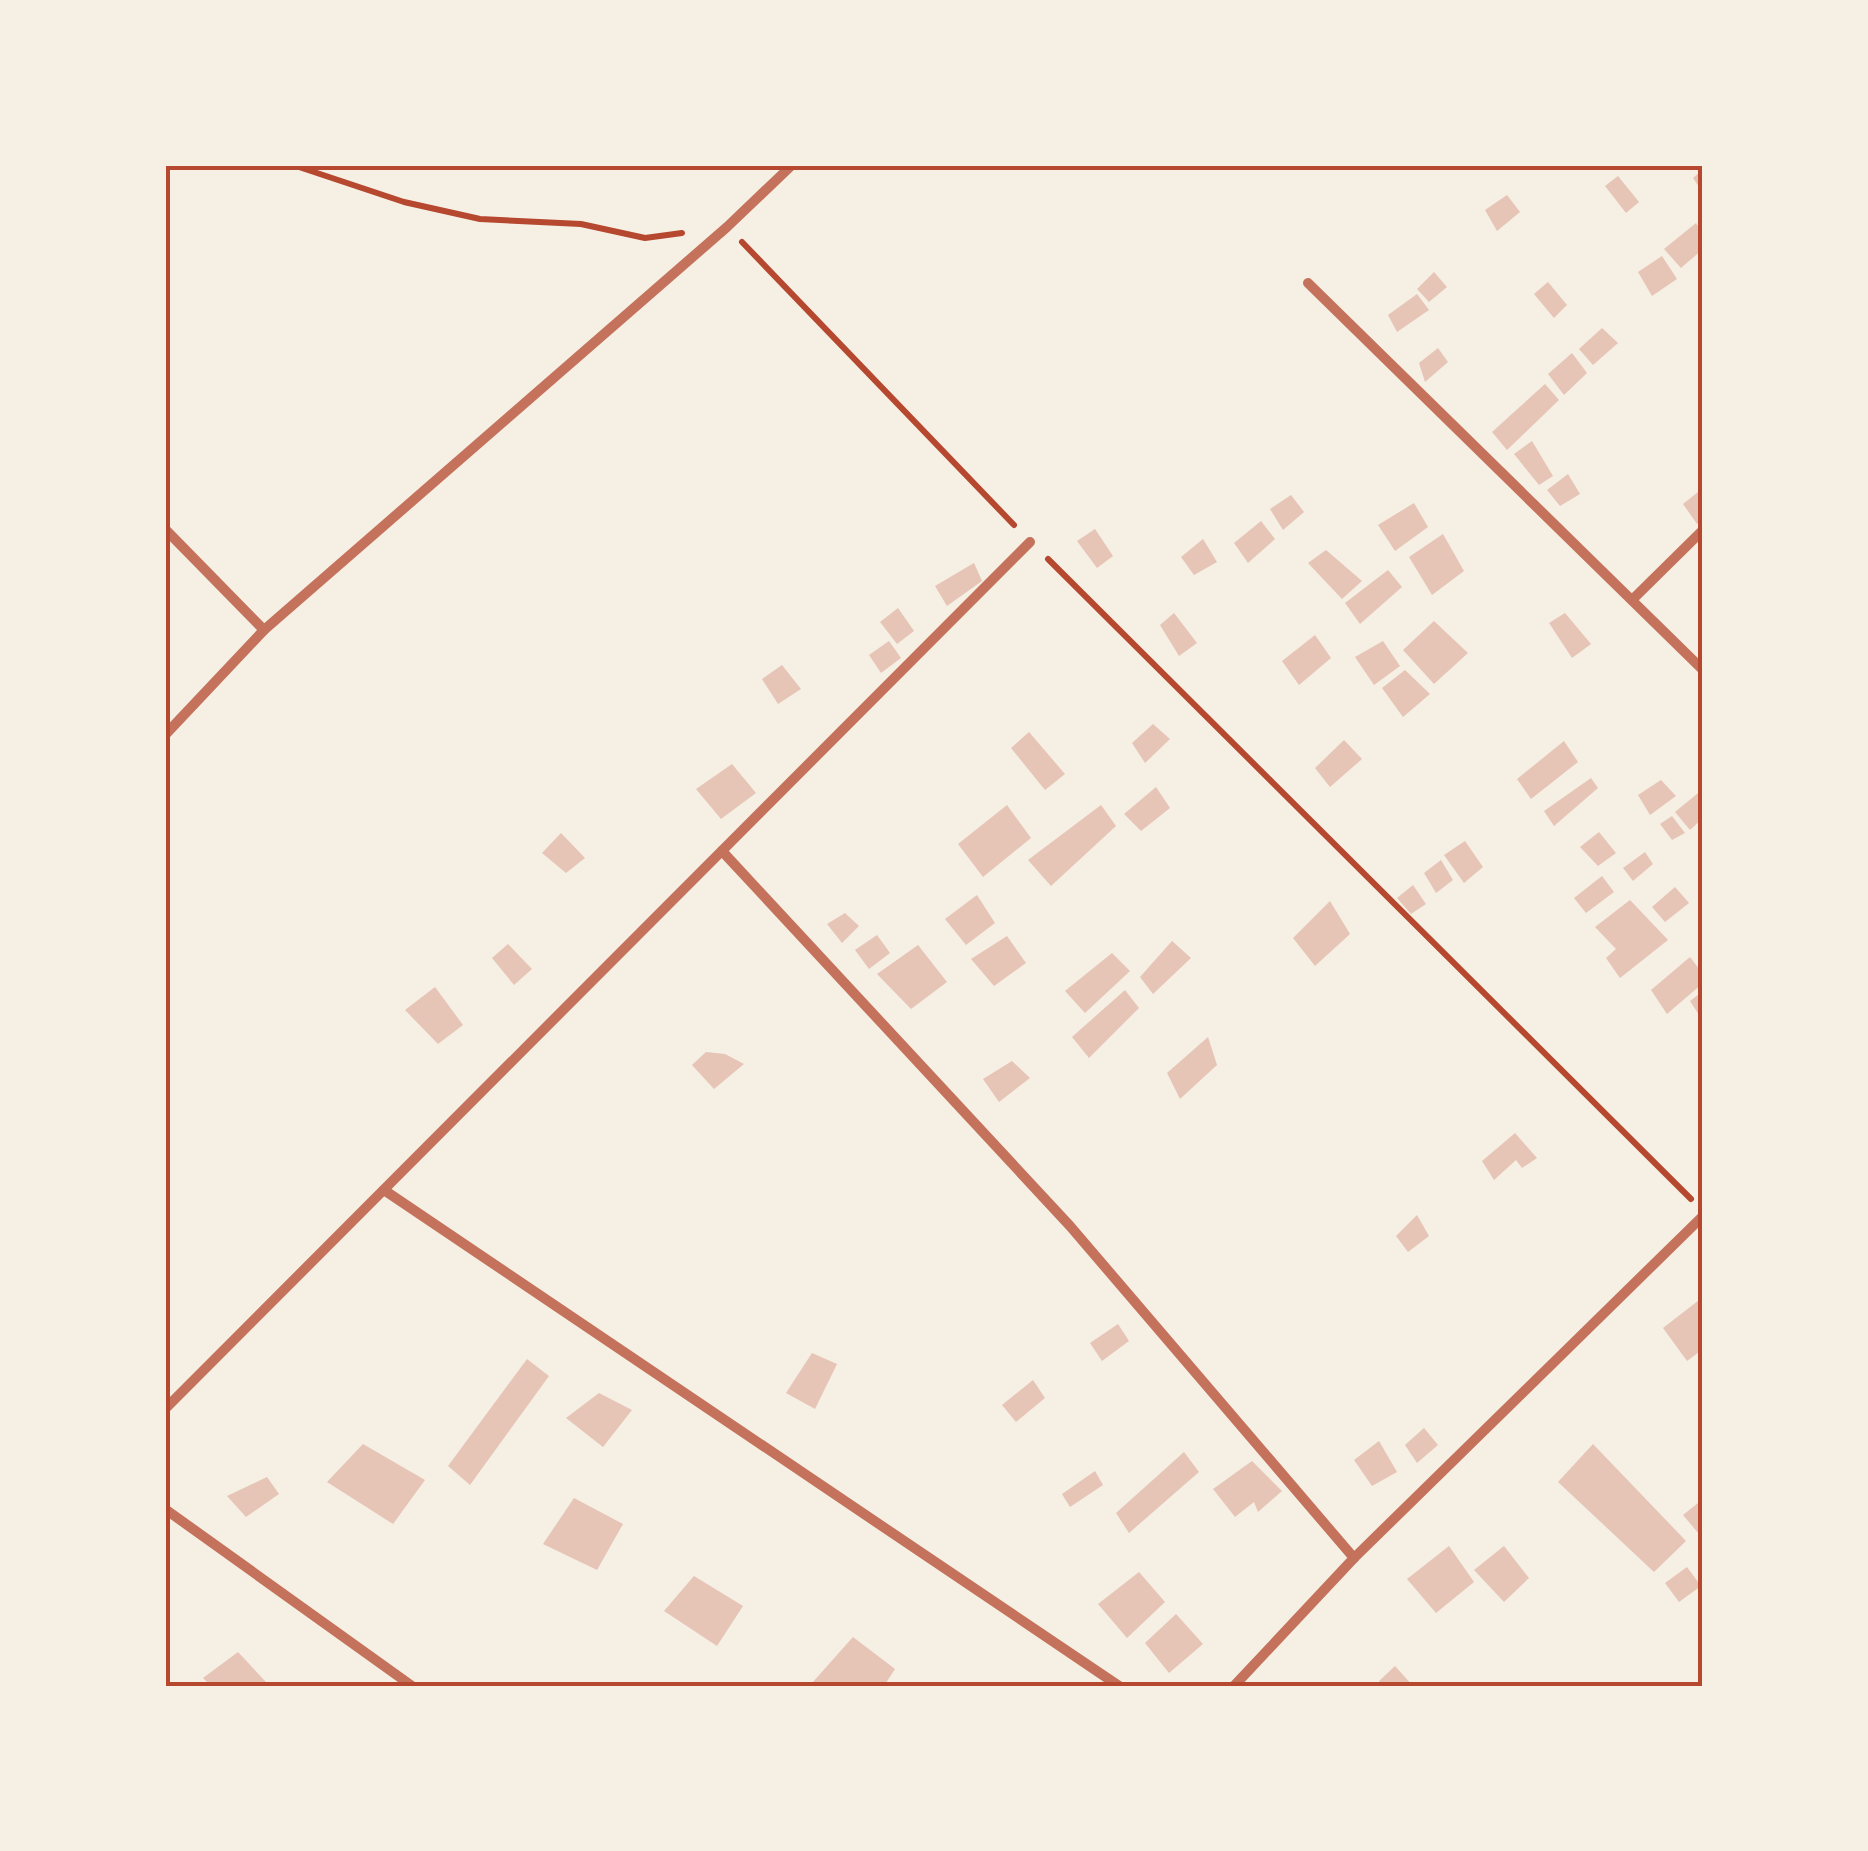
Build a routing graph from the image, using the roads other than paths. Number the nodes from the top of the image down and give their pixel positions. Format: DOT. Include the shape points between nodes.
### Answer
graph roads {
  1 [pos="792,165"];
  2 [pos="1308,283"];
  3 [pos="165,529"];
  4 [pos="1703,530"];
  5 [pos="1030,542"];
  6 [pos="1634,598"];
  7 [pos="264,630"];
  8 [pos="1703,670"];
  9 [pos="165,735"];
  10 [pos="722,850"];
  11 [pos="384,1190"];
  12 [pos="1703,1213"];
  13 [pos="165,1409"];
  14 [pos="165,1509"];
  15 [pos="1354,1558"];
  16 [pos="412,1686"];
  17 [pos="1119,1686"];
  18 [pos="1234,1686"];
  1 -- 7 [label="street"];
  2 -- 6 [label="street"];
  3 -- 7 [label="street"];
  4 -- 6 [label="street"];
  5 -- 10 [label="street"];
  6 -- 8 [label="street"];
  7 -- 9 [label="street"];
  10 -- 11 [label="street"];
  10 -- 15 [label="street" via="1070,1226"];
  11 -- 13 [label="street"];
  11 -- 17 [label="street"];
  12 -- 15 [label="street"];
  14 -- 16 [label="street"];
  15 -- 18 [label="street"];
}
